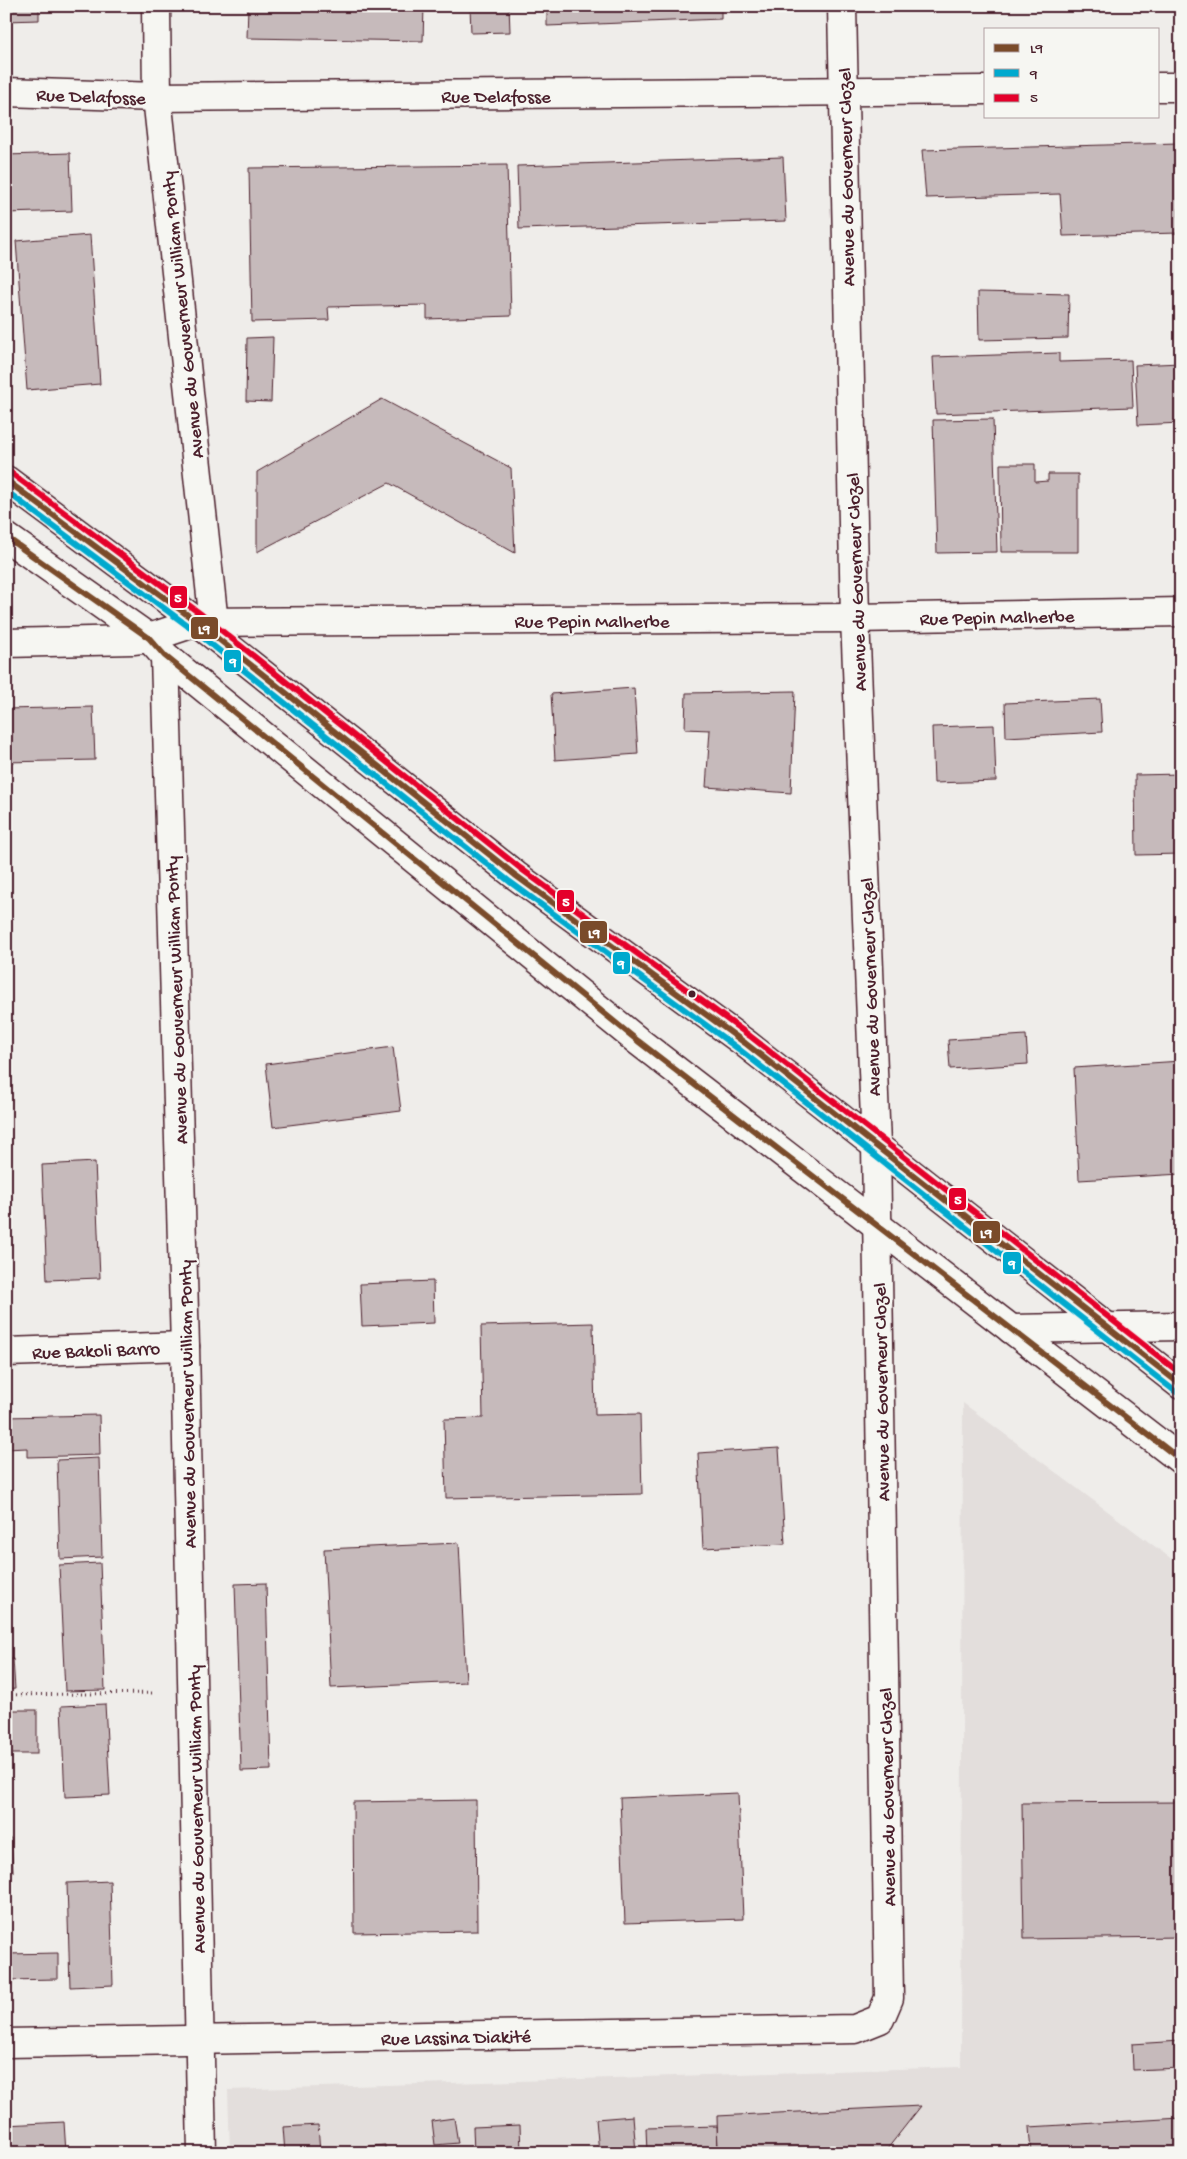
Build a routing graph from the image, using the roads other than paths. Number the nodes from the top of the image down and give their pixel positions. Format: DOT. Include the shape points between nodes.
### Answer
graph roads {
  1 [pos="156,6"];
  2 [pos="842,6"];
  3 [pos="1181,86"];
  4 [pos="1160,87"];
  5 [pos="984,90"];
  6 [pos="6,92"];
  7 [pos="843,92"];
  8 [pos="158,97"];
  9 [pos="6,480"];
  10 [pos="6,536"];
  11 [pos="1181,612"];
  12 [pos="855,618"];
  13 [pos="205,623"];
  14 [pos="6,643"];
  15 [pos="157,647"];
  16 [pos="876,1145"];
  17 [pos="877,1226"];
  18 [pos="1181,1326"];
  19 [pos="1107,1327"];
  20 [pos="1011,1329"];
  21 [pos="185,1346"];
  22 [pos="6,1352"];
  23 [pos="1181,1385"];
  24 [pos="1181,1460"];
  25 [pos="889,1998"];
  26 [pos="200,2040"];
  27 [pos="6,2044"];
  28 [pos="202,2153"];
  1 -- 8 [label="street, Avenue du Gouverneur William Ponty"];
  2 -- 7 [label="street, Avenue du Governeur Clozel"];
  3 -- 4 [label="street"];
  5 -- 7 [label="street, Rue Delafosse"];
  6 -- 8 [label="street, Rue Delafosse"];
  7 -- 8 [label="street, Rue Delafosse"];
  7 -- 12 [label="street, Avenue du Governeur Clozel"];
  8 -- 13 [label="street, Avenue du Gouverneur William Ponty"];
  9 -- 13 [label="street"];
  10 -- 15 [label="street"];
  11 -- 12 [label="street, Rue Pepin Malherbe"];
  12 -- 13 [label="street, Rue Pepin Malherbe"];
  12 -- 16 [label="street, Avenue du Governeur Clozel"];
  13 -- 15 [label="street, Rue Pepin Malherbe"];
  13 -- 16 [label="street" via="515,875 745,1043"];
  14 -- 15 [label="street, Rue Pepin Malherbe"];
  15 -- 17 [label="street" via="638,1042"];
  15 -- 21 [label="street, Avenue du Gouverneur William Ponty"];
  16 -- 17 [label="street, Avenue du Governeur Clozel"];
  16 -- 19 [label="street"];
  17 -- 20 [label="street"];
  17 -- 25 [label="street, Avenue du Governeur Clozel"];
  18 -- 19 [label="street"];
  19 -- 20 [label="street"];
  19 -- 23 [label="street"];
  20 -- 24 [label="street"];
  21 -- 22 [label="street, Rue Bakoli Barro"];
  21 -- 26 [label="street, Avenue du Gouverneur William Ponty"];
  25 -- 26 [label="street, Rue Lassina Diakité" via="880,2019 855,2029"];
  26 -- 27 [label="street, Rue Lassina Diakité"];
  26 -- 28 [label="street, Avenue du Gouverneur William Ponty"];
}
